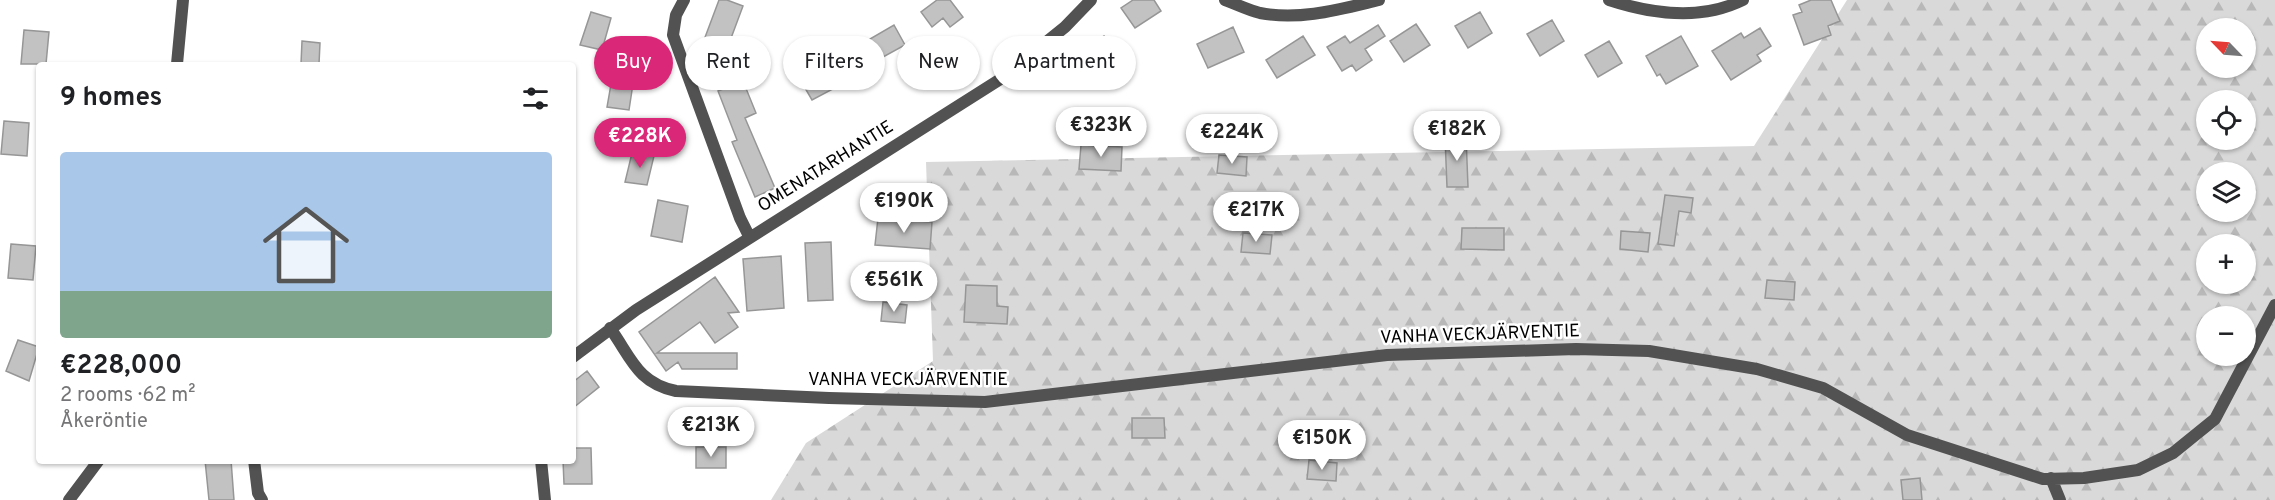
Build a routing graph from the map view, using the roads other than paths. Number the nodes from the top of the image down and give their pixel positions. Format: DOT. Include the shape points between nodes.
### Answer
graph roads {
  1 [pos="183,0"];
  2 [pos="684,0"];
  3 [pos="1091,0"];
  4 [pos="1225,0"];
  5 [pos="1379,0"];
  6 [pos="1609,0"];
  7 [pos="1743,0"];
  8 [pos="177,62"];
  9 [pos="749,236"];
  10 [pos="2275,305"];
  11 [pos="610,328"];
  12 [pos="576,355"];
  13 [pos="96,464"];
  14 [pos="254,464"];
  15 [pos="542,464"];
  16 [pos="2051,478"];
  17 [pos="69,500"];
  18 [pos="262,500"];
  19 [pos="545,500"];
  20 [pos="2060,500"];
  1 -- 8 [label="street"];
  2 -- 9 [label="street" via="676,15 673,35"];
  3 -- 9 [label="street, OMENATARHANTIE" via="1065,27 999,80"];
  4 -- 5 [label="street" via="1259,13 1279,15 1321,14"];
  6 -- 7 [label="street" via="1671,15 1718,10"];
  9 -- 11 [label="street, OMENATARHANTIE"];
  10 -- 16 [label="street, VANHA VECKJÄRVENTIE" via="2215,419 2173,453 2138,470 2084,478"];
  11 -- 12 [label="street, OMENATARHANTIE"];
  11 -- 16 [label="street, VANHA VECKJÄRVENTIE" via="638,372 660,388 675,391 985,402 1388,355 1576,349 1649,351 1757,369 1822,388 1907,435 2043,479"];
  13 -- 17 [label="street"];
  14 -- 18 [label="street"];
  15 -- 19 [label="street"];
  16 -- 20 [label="street"];
}
